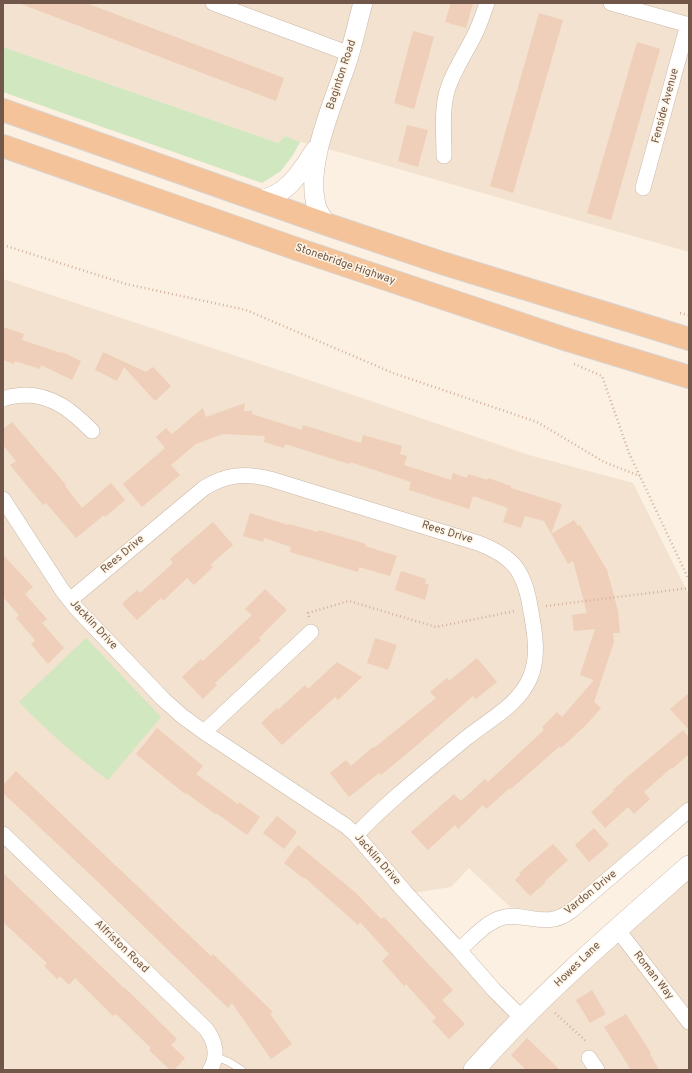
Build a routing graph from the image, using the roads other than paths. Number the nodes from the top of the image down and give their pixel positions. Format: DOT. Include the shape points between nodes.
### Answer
graph roads {
  1 [pos="213,3"];
  2 [pos="363,3"];
  3 [pos="487,3"];
  4 [pos="616,4"];
  5 [pos="688,25"];
  6 [pos="350,54"];
  7 [pos="3,110"];
  8 [pos="3,146"];
  9 [pos="318,146"];
  10 [pos="444,156"];
  11 [pos="643,188"];
  12 [pos="258,200"];
  13 [pos="326,224"];
  14 [pos="689,339"];
  15 [pos="683,376"];
  16 [pos="3,399"];
  17 [pos="92,431"];
  18 [pos="3,499"];
  19 [pos="70,600"];
  20 [pos="311,632"];
  21 [pos="204,732"];
  22 [pos="689,810"];
  23 [pos="3,834"];
  24 [pos="356,835"];
  25 [pos="689,866"];
  26 [pos="616,929"];
  27 [pos="459,950"];
  28 [pos="523,1019"];
  29 [pos="689,1022"];
  30 [pos="215,1056"];
  31 [pos="210,1070"];
  32 [pos="242,1070"];
  33 [pos="474,1070"];
  1 -- 6 [label="street"];
  2 -- 6 [label="street, Baginton Road"];
  3 -- 10 [label="street" via="482,20 448,88 445,102"];
  4 -- 5 [label="street, Fenside Avenue"];
  5 -- 11 [label="street, Fenside Avenue"];
  6 -- 9 [label="street, Baginton Road"];
  7 -- 12 [label="highway"];
  8 -- 15 [label="highway, Stonebridge Highway" via="294,248"];
  9 -- 12 [label="street, Baginton Road" via="290,185 271,197"];
  9 -- 13 [label="street, Baginton Road" via="315,195 317,208"];
  12 -- 13 [label="highway"];
  13 -- 14 [label="highway" via="442,263"];
  16 -- 17 [label="street" via="28,395 49,399 68,409"];
  18 -- 19 [label="street, Jacklin Drive"];
  19 -- 21 [label="street, Jacklin Drive" via="164,700"];
  19 -- 24 [label="street, Rees Drive" via="204,488 224,477 246,475 270,479 478,543 505,556 516,566 528,592 535,641 531,676 514,702 378,812"];
  20 -- 21 [label="street"];
  21 -- 24 [label="street, Jacklin Drive"];
  22 -- 27 [label="street, Vardon Drive" via="562,917 544,920 503,917 488,925"];
  23 -- 30 [label="street, Alfriston Road" via="206,1029 213,1038"];
  24 -- 27 [label="street, Jacklin Drive"];
  25 -- 26 [label="main road, Howes Lane"];
  26 -- 28 [label="main road, Howes Lane"];
  26 -- 29 [label="street, Roman Way"];
  27 -- 28 [label="street, Jacklin Drive"];
  28 -- 33 [label="main road, Howes Lane"];
  30 -- 31 [label="street, Alfriston Road"];
  30 -- 32 [label="lane"];
}
